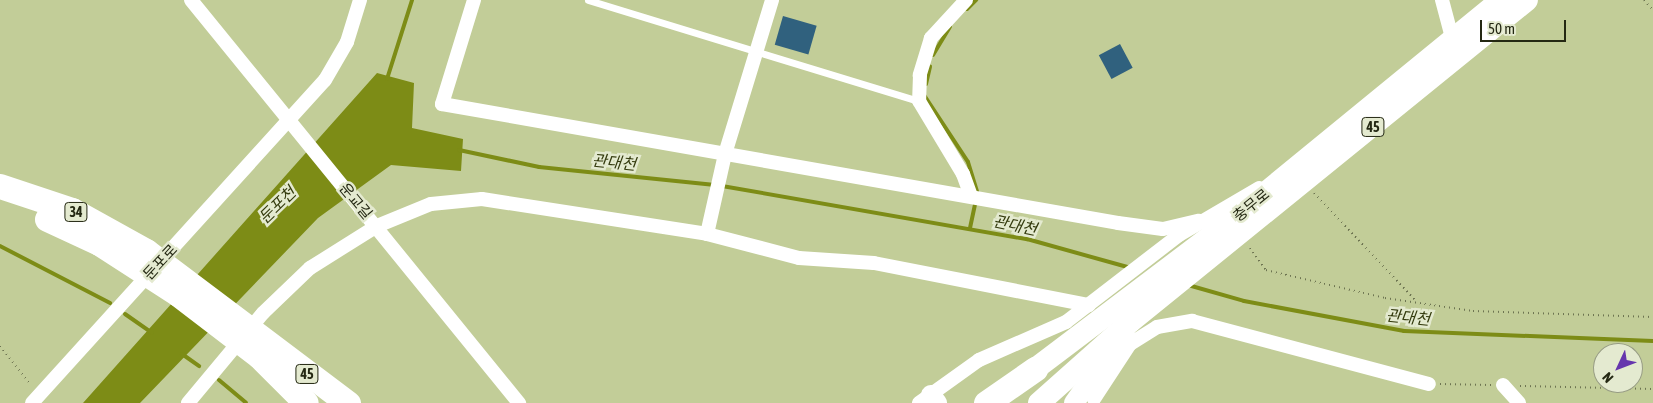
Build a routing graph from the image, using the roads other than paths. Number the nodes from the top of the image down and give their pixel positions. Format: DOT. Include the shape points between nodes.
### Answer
graph roads {
  1 [pos="191,0"];
  2 [pos="360,0"];
  3 [pos="474,0"];
  4 [pos="588,0"];
  5 [pos="772,0"];
  6 [pos="966,0"];
  7 [pos="1442,0"];
  8 [pos="1502,0"];
  9 [pos="1527,0"];
  10 [pos="1457,48"];
  11 [pos="756,52"];
  12 [pos="920,101"];
  13 [pos="288,120"];
  14 [pos="724,157"];
  15 [pos="1298,178"];
  16 [pos="0,186"];
  17 [pos="971,196"];
  18 [pos="0,202"];
  19 [pos="1199,221"];
  20 [pos="374,222"];
  21 [pos="709,228"];
  22 [pos="1209,248"];
  23 [pos="139,258"];
  24 [pos="1102,302"];
  25 [pos="1138,316"];
  26 [pos="263,350"];
  27 [pos="1107,360"];
  28 [pos="1035,369"];
  29 [pos="1429,384"];
  30 [pos="1503,385"];
  31 [pos="1055,386"];
  32 [pos="36,399"];
  33 [pos="929,400"];
  34 [pos="1093,401"];
  35 [pos="188,403"];
  36 [pos="299,403"];
  37 [pos="306,403"];
  38 [pos="327,403"];
  39 [pos="348,403"];
  40 [pos="519,403"];
  41 [pos="986,403"];
  42 [pos="994,403"];
  43 [pos="1034,403"];
  44 [pos="1039,403"];
  45 [pos="1074,403"];
  46 [pos="1519,403"];
  1 -- 13 [label="street, 운교길"];
  2 -- 13 [label="street, 둔포로" via="339,57 326,80"];
  3 -- 14 [label="street" via="442,104"];
  4 -- 11 [label="lane"];
  5 -- 11 [label="street"];
  6 -- 12 [label="street" via="931,38 920,75"];
  7 -- 10 [label="street"];
  8 -- 10 [label="main road, 충무로 / 45"];
  9 -- 10 [label="main road, 충무로 / 45"];
  10 -- 15 [label="main road, 충무로 / 45"];
  11 -- 12 [label="lane"];
  11 -- 14 [label="street"];
  12 -- 17 [label="street"];
  13 -- 20 [label="street, 운교길"];
  13 -- 32 [label="street, 둔포로"];
  14 -- 17 [label="street"];
  14 -- 21 [label="street"];
  15 -- 19 [label="street"];
  15 -- 22 [label="main road, 충무로 / 45"];
  15 -- 22 [label="main road, 충무로 / 45" via="1241,233"];
  16 -- 23 [label="highway, 34" via="72,210"];
  17 -- 19 [label="street" via="1163,229"];
  18 -- 23 [label="highway, 34"];
  19 -- 24 [label="street" via="1178,235"];
  20 -- 21 [label="street" via="431,204 482,199"];
  20 -- 35 [label="street" via="284,292"];
  20 -- 40 [label="street, 운교길"];
  21 -- 24 [label="street" via="800,258 874,264"];
  22 -- 24 [label="main road, 충무로 / 45"];
  22 -- 25 [label="main road, 충무로 / 45"];
  23 -- 26 [label="highway, 34" via="218,302"];
  24 -- 28 [label="main road, 충무로 / 45"];
  24 -- 33 [label="street" via="1066,322 979,360"];
  25 -- 27 [label="street"];
  25 -- 31 [label="main road, 충무로 / 45"];
  26 -- 36 [label="main road, 45"];
  26 -- 37 [label="highway, 34"];
  26 -- 38 [label="highway, 34"];
  26 -- 39 [label="highway, 45"];
  27 -- 34 [label="street"];
  27 -- 45 [label="street"];
  28 -- 41 [label="highway, 45"];
  28 -- 42 [label="street, 충무로"];
  29 -- 34 [label="street" via="1192,321 1157,327 1130,344"];
  30 -- 46 [label="street"];
  31 -- 43 [label="street, 충무로"];
  31 -- 44 [label="main road, 45"];
}
